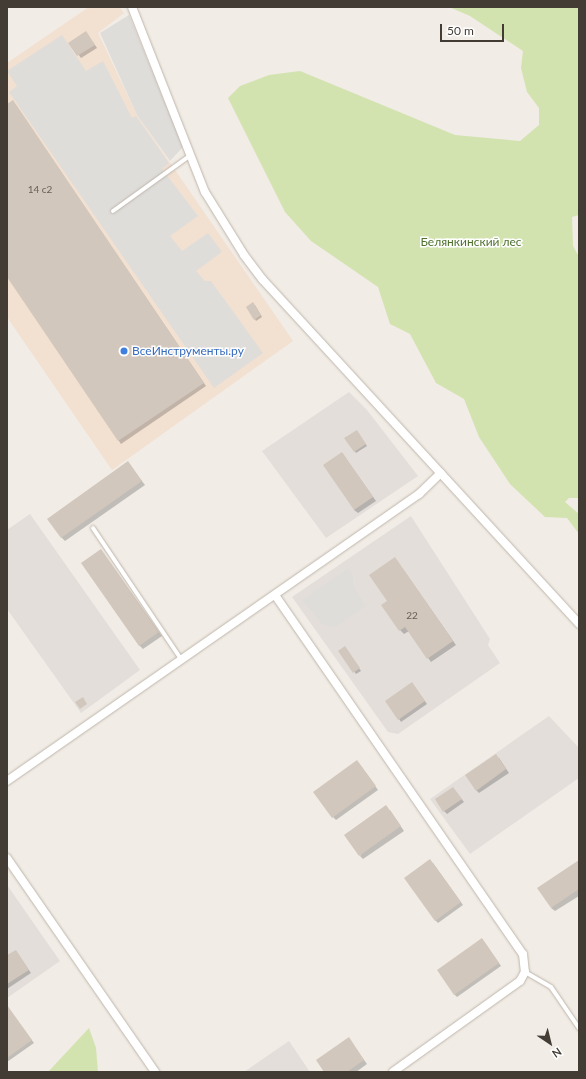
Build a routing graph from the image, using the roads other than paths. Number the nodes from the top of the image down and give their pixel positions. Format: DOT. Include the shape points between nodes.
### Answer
graph roads {
  1 [pos="132,7"];
  2 [pos="191,155"];
  3 [pos="113,211"];
  4 [pos="441,473"];
  5 [pos="93,528"];
  6 [pos="275,595"];
  7 [pos="579,624"];
  8 [pos="181,659"];
  9 [pos="7,781"];
  10 [pos="7,858"];
  11 [pos="525,972"];
  12 [pos="579,1028"];
  13 [pos="155,1072"];
  14 [pos="393,1072"];
  1 -- 2 [label="street"];
  2 -- 3 [label="lane"];
  2 -- 4 [label="street" via="212,207 263,280"];
  4 -- 6 [label="street" via="419,494"];
  4 -- 7 [label="street"];
  5 -- 8 [label="lane"];
  6 -- 8 [label="street"];
  6 -- 11 [label="street" via="517,942"];
  8 -- 9 [label="street"];
  10 -- 13 [label="street"];
  11 -- 12 [label="lane" via="551,987"];
  11 -- 14 [label="street" via="507,993"];
}
